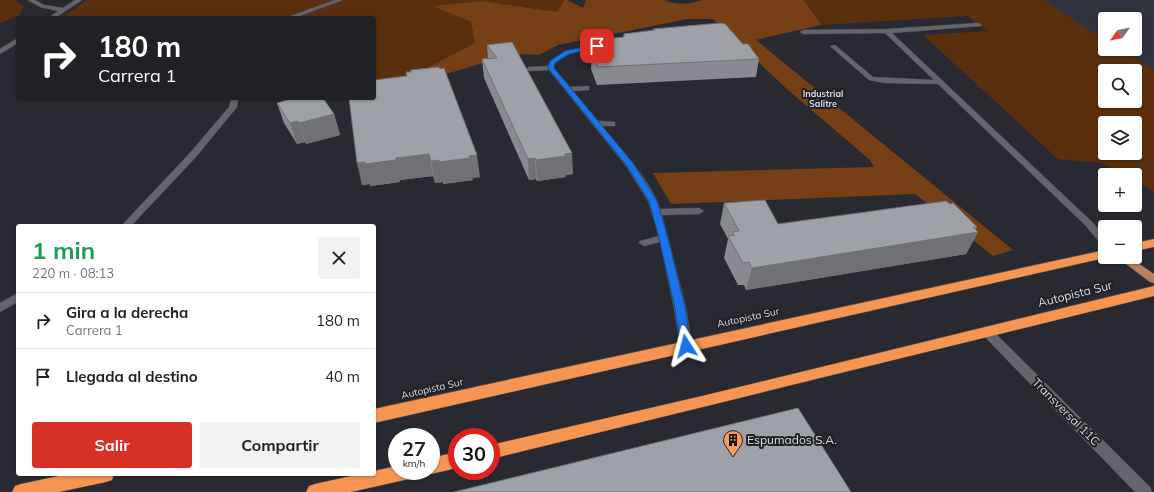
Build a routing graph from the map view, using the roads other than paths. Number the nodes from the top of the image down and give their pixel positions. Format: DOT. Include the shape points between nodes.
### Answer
graph roads {
  1 [pos="31,0"];
  2 [pos="79,0"];
  3 [pos="340,0"];
  4 [pos="64,10"];
  5 [pos="54,16"];
  6 [pos="294,16"];
  7 [pos="979,25"];
  8 [pos="887,31"];
  9 [pos="804,32"];
  10 [pos="16,41"];
  11 [pos="612,43"];
  12 [pos="833,46"];
  13 [pos="0,52"];
  14 [pos="551,68"];
  15 [pos="528,69"];
  16 [pos="941,82"];
  17 [pos="586,88"];
  18 [pos="568,89"];
  19 [pos="235,100"];
  20 [pos="596,123"];
  21 [pos="612,124"];
  22 [pos="699,210"];
  23 [pos="657,212"];
  24 [pos="128,224"];
  25 [pos="1098,234"];
  26 [pos="664,238"];
  27 [pos="644,243"];
  28 [pos="1154,243"];
  29 [pos="1142,246"];
  30 [pos="1098,256"];
  31 [pos="1132,264"];
  32 [pos="1154,279"];
  33 [pos="1154,291"];
  34 [pos="16,298"];
  35 [pos="0,308"];
  36 [pos="987,332"];
  37 [pos="686,346"];
  38 [pos="376,416"];
  39 [pos="500,450"];
  40 [pos="97,476"];
  41 [pos="388,476"];
  42 [pos="21,492"];
  43 [pos="315,492"];
  44 [pos="1145,492"];
  1 -- 4 [label="street" via="42,6"];
  2 -- 4 [label="street"];
  3 -- 6 [label="street"];
  4 -- 5 [label="street"];
  7 -- 8 [label="street"];
  8 -- 9 [label="street"];
  8 -- 16 [label="street"];
  10 -- 13 [label="street"];
  11 -- 14 [label="street" via="567,52 552,62"];
  12 -- 16 [label="street" via="871,79"];
  14 -- 15 [label="street"];
  14 -- 18 [label="street"];
  16 -- 25 [label="street"];
  17 -- 18 [label="street"];
  18 -- 20 [label="street"];
  19 -- 24 [label="street" via="233,107 192,156"];
  20 -- 21 [label="street"];
  20 -- 23 [label="street" via="630,165 653,201"];
  22 -- 23 [label="street"];
  23 -- 26 [label="street"];
  26 -- 27 [label="street"];
  26 -- 37 [label="street"];
  28 -- 29 [label="highway"];
  30 -- 37 [label="highway, Autopista Sur"];
  31 -- 32 [label="main road"];
  33 -- 36 [label="highway, Autopista Sur"];
  34 -- 35 [label="street"];
  36 -- 39 [label="highway, Autopista Sur"];
  36 -- 44 [label="street, Transversal 11C"];
  37 -- 38 [label="highway, Autopista Sur"];
  40 -- 42 [label="highway"];
  41 -- 43 [label="highway"];
}
